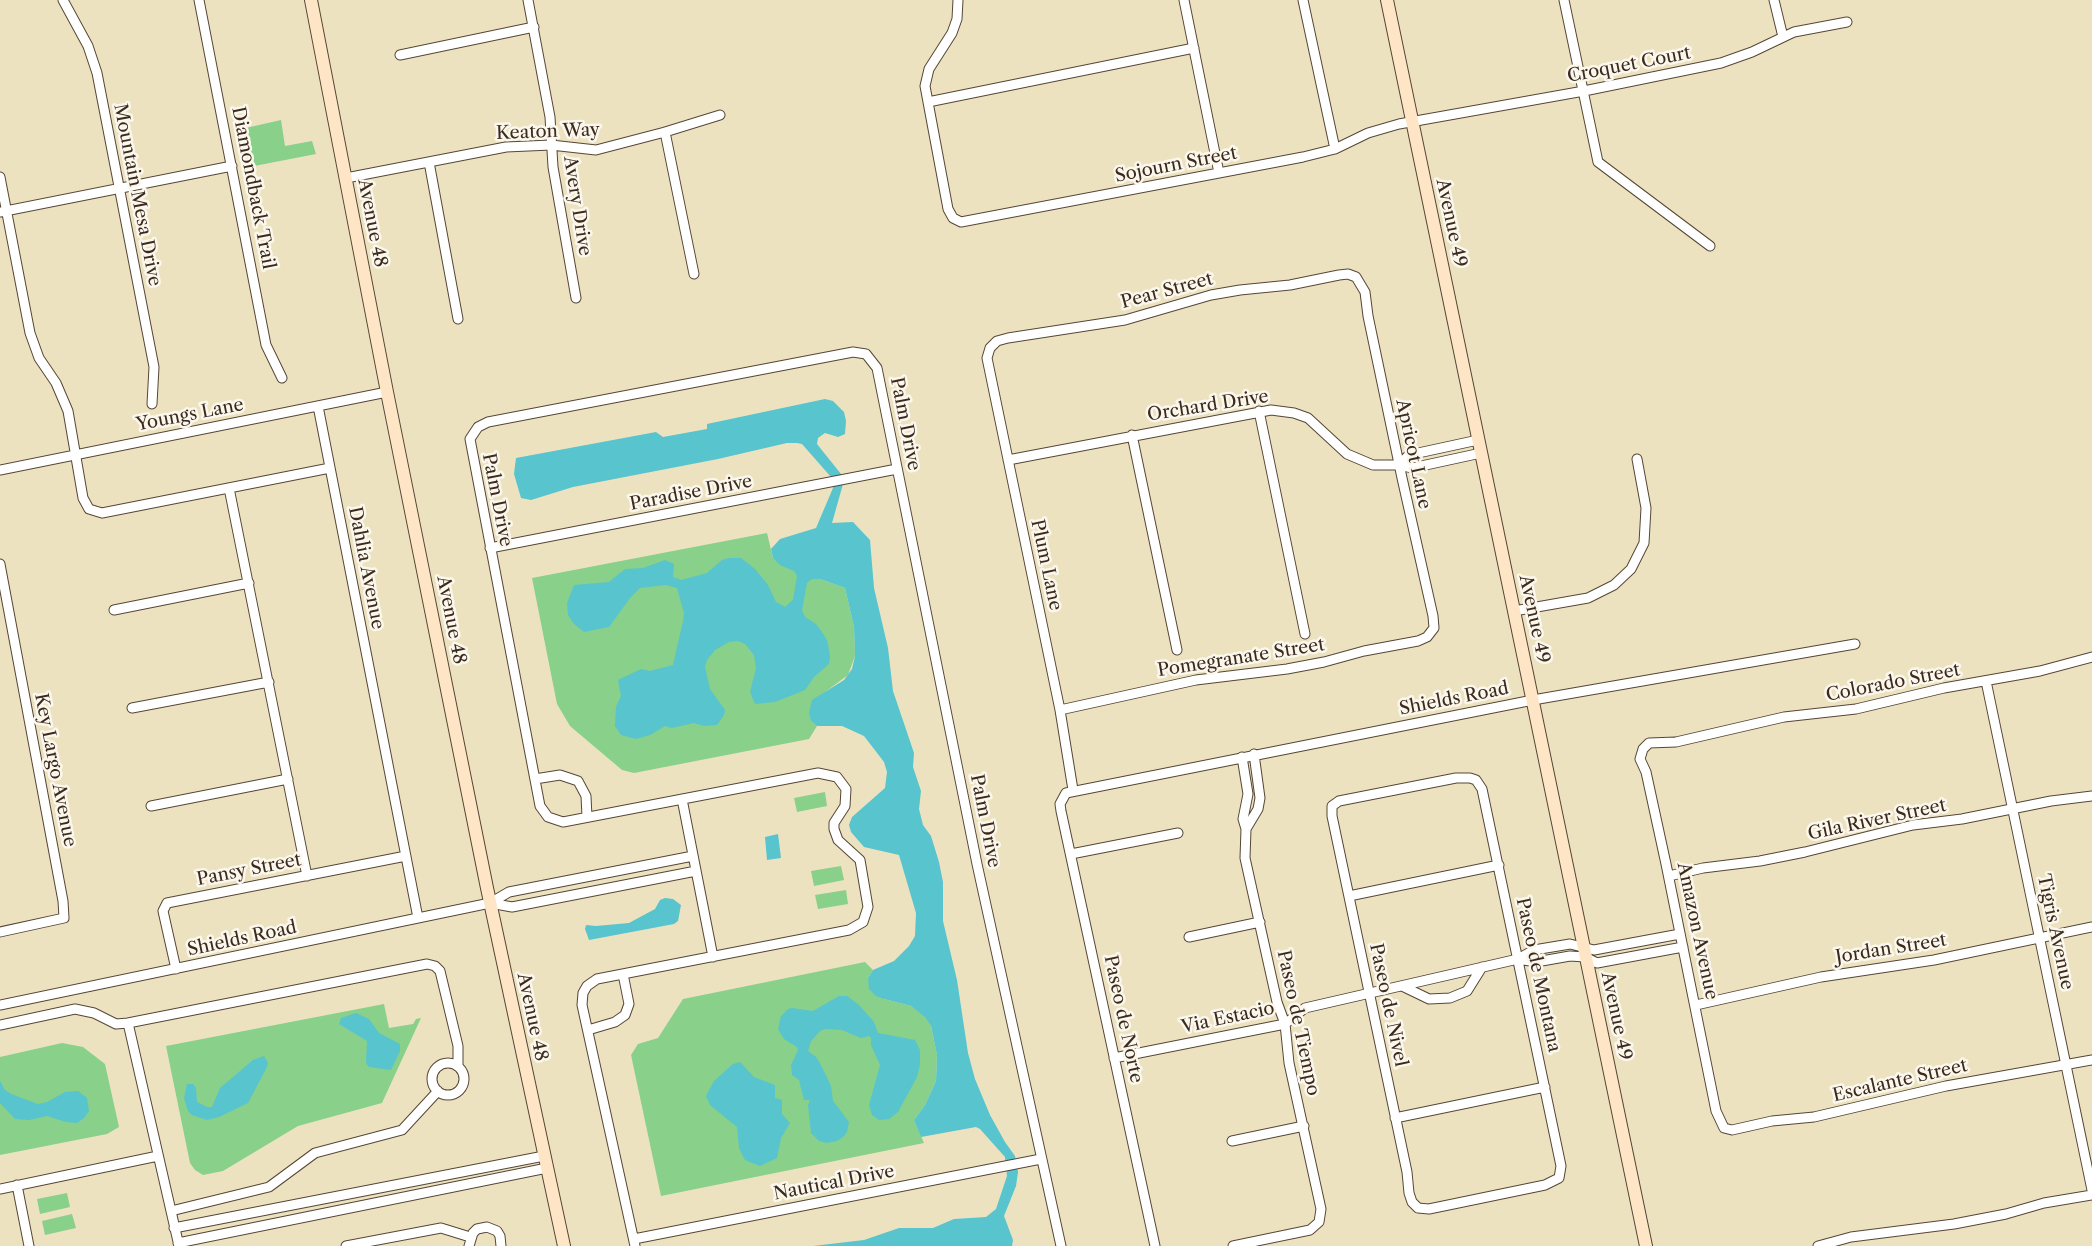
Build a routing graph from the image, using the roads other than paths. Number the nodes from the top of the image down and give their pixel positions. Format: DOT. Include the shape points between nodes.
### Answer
graph roads {
  1 [pos="63,0"];
  2 [pos="199,0"];
  3 [pos="311,0"];
  4 [pos="528,0"];
  5 [pos="958,0"];
  6 [pos="1184,0"];
  7 [pos="1303,0"];
  8 [pos="1386,0"];
  9 [pos="1564,0"];
  10 [pos="1774,0"];
  11 [pos="1847,22"];
  12 [pos="534,27"];
  13 [pos="1784,37"];
  14 [pos="1194,48"];
  15 [pos="400,55"];
  16 [pos="1584,91"];
  17 [pos="928,102"];
  18 [pos="720,115"];
  19 [pos="1412,121"];
  20 [pos="665,132"];
  21 [pos="552,145"];
  22 [pos="1335,149"];
  23 [pos="429,162"];
  24 [pos="232,166"];
  25 [pos="1219,173"];
  26 [pos="0,177"];
  27 [pos="346,178"];
  28 [pos="119,188"];
  29 [pos="3,211"];
  30 [pos="1710,246"];
  31 [pos="694,274"];
  32 [pos="1356,277"];
  33 [pos="576,298"];
  34 [pos="458,319"];
  35 [pos="990,348"];
  36 [pos="282,378"];
  37 [pos="387,392"];
  38 [pos="152,404"];
  39 [pos="318,406"];
  40 [pos="1259,411"];
  41 [pos="1132,435"];
  42 [pos="1478,440"];
  43 [pos="1481,453"];
  44 [pos="77,455"];
  45 [pos="1637,459"];
  46 [pos="1008,460"];
  47 [pos="1399,465"];
  48 [pos="330,468"];
  49 [pos="897,469"];
  50 [pos="0,470"];
  51 [pos="229,488"];
  52 [pos="490,548"];
  53 [pos="0,564"];
  54 [pos="249,584"];
  55 [pos="114,610"];
  56 [pos="1514,612"];
  57 [pos="1305,634"];
  58 [pos="1427,637"];
  59 [pos="1855,644"];
  60 [pos="1177,650"];
  61 [pos="2092,657"];
  62 [pos="1986,681"];
  63 [pos="269,682"];
  64 [pos="1532,700"];
  65 [pos="132,708"];
  66 [pos="1060,710"];
  67 [pos="1643,749"];
  68 [pos="1254,754"];
  69 [pos="1242,757"];
  70 [pos="288,779"];
  71 [pos="535,780"];
  72 [pos="1073,790"];
  73 [pos="2092,796"];
  74 [pos="1062,798"];
  75 [pos="682,799"];
  76 [pos="151,806"];
  77 [pos="1332,806"];
  78 [pos="2013,809"];
  79 [pos="586,818"];
  80 [pos="1246,829"];
  81 [pos="1178,833"];
  82 [pos="1071,854"];
  83 [pos="406,856"];
  84 [pos="693,856"];
  85 [pos="1499,865"];
  86 [pos="696,871"];
  87 [pos="307,876"];
  88 [pos="1669,876"];
  89 [pos="1349,896"];
  90 [pos="490,903"];
  91 [pos="418,918"];
  92 [pos="1260,922"];
  93 [pos="2092,927"];
  94 [pos="0,932"];
  95 [pos="1680,934"];
  96 [pos="1189,937"];
  97 [pos="2039,937"];
  98 [pos="1683,947"];
  99 [pos="1584,952"];
  100 [pos="713,957"];
  101 [pos="1518,959"];
  102 [pos="1482,967"];
  103 [pos="176,969"];
  104 [pos="623,974"];
  105 [pos="1402,986"];
  106 [pos="1370,993"];
  107 [pos="1696,1005"];
  108 [pos="0,1006"];
  109 [pos="128,1023"];
  110 [pos="1285,1024"];
  111 [pos="0,1025"];
  112 [pos="588,1030"];
  113 [pos="1114,1058"];
  114 [pos="2092,1060"];
  115 [pos="2066,1065"];
  116 [pos="458,1066"];
  117 [pos="1545,1087"];
  118 [pos="438,1092"];
  119 [pos="1395,1118"];
  120 [pos="1719,1120"];
  121 [pos="1304,1126"];
  122 [pos="1232,1141"];
  123 [pos="158,1156"];
  124 [pos="1041,1158"];
  125 [pos="546,1162"];
  126 [pos="17,1185"];
  127 [pos="0,1188"];
  128 [pos="2092,1190"];
  129 [pos="2092,1195"];
  130 [pos="1418,1208"];
  131 [pos="171,1211"];
  132 [pos="174,1228"];
  133 [pos="470,1242"];
  134 [pos="634,1243"];
  135 [pos="178,1245"];
  136 [pos="29,1246"];
  137 [pos="346,1246"];
  138 [pos="501,1246"];
  139 [pos="564,1246"];
  140 [pos="1061,1246"];
  141 [pos="1155,1246"];
  142 [pos="1233,1246"];
  143 [pos="1646,1246"];
  144 [pos="1818,1246"];
  1 -- 28 [label="street, Mountain Mesa Drive" via="95,64"];
  2 -- 24 [label="street, Diamondback Trail"];
  3 -- 27 [label="street, Avenue 48"];
  4 -- 12 [label="street, Avery Drive"];
  5 -- 17 [label="street" via="957,20 952,33 928,69"];
  6 -- 14 [label="street"];
  7 -- 22 [label="street"];
  8 -- 19 [label="street, Avenue 49"];
  9 -- 16 [label="street"];
  10 -- 13 [label="street"];
  11 -- 13 [label="street, Croquet Court" via="1794,32"];
  12 -- 15 [label="street"];
  12 -- 21 [label="street, Avery Drive"];
  13 -- 16 [label="street, Croquet Court" via="1721,63"];
  14 -- 17 [label="street"];
  14 -- 25 [label="street"];
  16 -- 19 [label="street, Croquet Court"];
  16 -- 30 [label="street" via="1598,162"];
  17 -- 25 [label="street, Sojourn Street" via="948,209 953,218 961,222"];
  18 -- 20 [label="street, Keaton Way"];
  19 -- 22 [label="street, Sojourn Street" via="1368,133"];
  19 -- 42 [label="street, Avenue 49"];
  20 -- 21 [label="street, Keaton Way" via="596,150"];
  20 -- 31 [label="street"];
  21 -- 23 [label="street, Keaton Way" via="506,147"];
  21 -- 33 [label="street, Avery Drive"];
  22 -- 25 [label="street, Sojourn Street"];
  23 -- 27 [label="street, Keaton Way"];
  23 -- 34 [label="street"];
  24 -- 28 [label="street"];
  24 -- 36 [label="street, Diamondback Trail" via="266,345"];
  26 -- 29 [label="street"];
  27 -- 37 [label="street, Avenue 48"];
  28 -- 29 [label="street"];
  28 -- 38 [label="street, Mountain Mesa Drive" via="154,367"];
  29 -- 44 [label="street" via="30,333 39,358 63,398"];
  32 -- 35 [label="street, Pear Street" via="1339,275 1290,285 1240,290 1106,324 1008,338 997,341"];
  32 -- 47 [label="street, Apricot Lane" via="1365,292"];
  35 -- 46 [label="street, Plum Lane" via="986,358"];
  37 -- 39 [label="street, Youngs Lane"];
  37 -- 90 [label="street, Avenue 48"];
  39 -- 44 [label="street, Youngs Lane"];
  39 -- 48 [label="street, Dahlia Avenue"];
  40 -- 41 [label="street, Orchard Drive"];
  40 -- 47 [label="street, Orchard Drive" via="1282,411 1308,418 1347,454 1363,462"];
  40 -- 57 [label="street"];
  41 -- 46 [label="street, Orchard Drive"];
  41 -- 60 [label="street"];
  42 -- 43 [label="street, Avenue 49"];
  42 -- 47 [label="street" via="1409,455"];
  43 -- 47 [label="street, Orchard Drive" via="1412,468"];
  43 -- 56 [label="street, Avenue 49"];
  44 -- 50 [label="street, Youngs Lane"];
  44 -- 51 [label="street" via="83,498 90,509 102,513"];
  45 -- 56 [label="street" via="1646,508 1644,543 1631,569 1614,585 1588,598"];
  46 -- 66 [label="street, Plum Lane"];
  47 -- 58 [label="street, Apricot Lane" via="1433,616 1434,628"];
  48 -- 51 [label="street"];
  48 -- 83 [label="street, Dahlia Avenue"];
  49 -- 52 [label="street, Paradise Drive"];
  49 -- 52 [label="street, Palm Drive" via="877,368 866,354 853,352 488,422 478,428 470,440"];
  49 -- 124 [label="street, Palm Drive" via="976,864"];
  51 -- 54 [label="street"];
  52 -- 71 [label="street, Palm Drive"];
  53 -- 94 [label="street, Key Largo Avenue" via="64,918"];
  54 -- 55 [label="street"];
  54 -- 63 [label="street"];
  56 -- 64 [label="street, Avenue 49"];
  58 -- 66 [label="street, Pomegranate Street" via="1418,642 1324,662 1196,680"];
  59 -- 64 [label="street, Shields Road"];
  61 -- 62 [label="street, Colorado Street"];
  62 -- 67 [label="street, Colorado Street" via="1944,688 1896,702 1784,717 1676,742 1649,743"];
  62 -- 78 [label="street, Tigris Avenue"];
  63 -- 65 [label="street"];
  63 -- 70 [label="street"];
  64 -- 68 [label="street, Shields Road"];
  64 -- 99 [label="street, Avenue 49"];
  66 -- 72 [label="street, Plum Lane"];
  67 -- 88 [label="street, Amazon Avenue" via="1640,759 1646,772"];
  68 -- 69 [label="street, Shields Road"];
  68 -- 80 [label="street, Paseo de Tiempo" via="1260,798 1258,809"];
  69 -- 72 [label="street, Shields Road"];
  69 -- 80 [label="street, Paseo de Tiempo" via="1248,794 1243,819"];
  70 -- 76 [label="street"];
  70 -- 87 [label="street"];
  71 -- 79 [label="street, Palm Drive" via="540,806 548,817 563,822"];
  71 -- 79 [label="street" via="560,775 578,781 586,796"];
  72 -- 74 [label="street, Shields Road"];
  73 -- 78 [label="street, Gila River Street"];
  74 -- 82 [label="street, Paseo de Norte"];
  75 -- 79 [label="street, Palm Drive"];
  75 -- 84 [label="street"];
  75 -- 100 [label="street, Palm Drive" via="818,773 829,774 842,782 847,798 834,823 835,834 843,846 860,860 868,907 863,922 849,930"];
  77 -- 85 [label="street, Paseo de Montana" via="1339,801 1456,778 1476,780 1485,800"];
  77 -- 89 [label="street, Paseo de Nivel"];
  78 -- 88 [label="street, Gila River Street" via="1884,831 1796,854"];
  78 -- 97 [label="street, Tigris Avenue"];
  80 -- 92 [label="street, Paseo de Tiempo" via="1245,858"];
  81 -- 82 [label="street"];
  82 -- 113 [label="street, Paseo de Norte"];
  83 -- 87 [label="street, Pansy Street"];
  83 -- 91 [label="street, Dahlia Avenue"];
  84 -- 86 [label="street"];
  84 -- 90 [label="street, Shields Road" via="509,892"];
  85 -- 89 [label="street"];
  85 -- 101 [label="street, Paseo de Montana"];
  86 -- 90 [label="street, Shields Road" via="512,907"];
  86 -- 100 [label="street"];
  87 -- 103 [label="street, Pansy Street" via="167,902 163,910"];
  88 -- 95 [label="street, Amazon Avenue"];
  89 -- 106 [label="street, Paseo de Nivel"];
  90 -- 91 [label="street, Shields Road"];
  90 -- 125 [label="street, Avenue 48"];
  91 -- 103 [label="street, Shields Road"];
  92 -- 96 [label="street"];
  92 -- 110 [label="street, Paseo de Tiempo" via="1277,1002"];
  93 -- 97 [label="street, Jordan Street"];
  95 -- 98 [label="street, Amazon Avenue"];
  95 -- 99 [label="street"];
  97 -- 107 [label="street, Jordan Street" via="1934,960 1821,977"];
  97 -- 115 [label="street, Tigris Avenue"];
  98 -- 99 [label="street" via="1597,963"];
  98 -- 107 [label="street, Amazon Avenue"];
  99 -- 101 [label="street, Via Estacio" via="1570,944 1534,950"];
  99 -- 143 [label="street, Avenue 49"];
  100 -- 104 [label="street, Palm Drive"];
  101 -- 102 [label="street, Via Estacio"];
  101 -- 117 [label="street, Paseo de Montana"];
  102 -- 105 [label="street, Via Estacio"];
  102 -- 105 [label="street" via="1467,991 1450,998 1429,999"];
  103 -- 108 [label="street, Shields Road"];
  104 -- 112 [label="street" via="629,1004 625,1015 615,1022"];
  104 -- 112 [label="street, Palm Drive" via="597,979 587,986 582,999"];
  105 -- 106 [label="street, Via Estacio"];
  106 -- 110 [label="street, Via Estacio" via="1305,1008"];
  106 -- 119 [label="street, Paseo de Nivel"];
  107 -- 120 [label="street, Amazon Avenue"];
  109 -- 111 [label="street" via="116,1024 94,1013 75,1009"];
  109 -- 116 [label="street" via="427,964 440,971 458,1046"];
  109 -- 123 [label="street"];
  110 -- 113 [label="street, Via Estacio"];
  110 -- 121 [label="street, Paseo de Tiempo" via="1289,1063"];
  112 -- 134 [label="street, Palm Drive"];
  113 -- 141 [label="street, Paseo de Norte"];
  114 -- 115 [label="street, Escalante Street"];
  115 -- 120 [label="street, Escalante Street" via="1946,1086 1814,1117 1772,1121 1732,1130 1724,1128"];
  115 -- 128 [label="street, Tigris Avenue"];
  116 -- 118 [label="street" via="464,1080 460,1089 452,1094"];
  116 -- 118 [label="street" via="442,1064 434,1071 432,1082"];
  117 -- 119 [label="street"];
  117 -- 130 [label="street, Paseo de Montana" via="1561,1166 1558,1178 1545,1185 1429,1209"];
  118 -- 131 [label="street" via="402,1130 315,1153 269,1187"];
  119 -- 130 [label="street, Paseo de Nivel" via="1409,1193"];
  121 -- 122 [label="street"];
  121 -- 142 [label="street, Paseo de Tiempo" via="1320,1204 1319,1222 1302,1232"];
  123 -- 126 [label="street"];
  123 -- 131 [label="street"];
  124 -- 134 [label="street, Nautical Drive"];
  124 -- 140 [label="street, Palm Drive"];
  125 -- 132 [label="street"];
  125 -- 135 [label="street"];
  125 -- 139 [label="street, Avenue 48"];
  126 -- 127 [label="street"];
  126 -- 136 [label="street"];
  129 -- 144 [label="street" via="1989,1217 1851,1237"];
  131 -- 132 [label="street"];
  132 -- 135 [label="street"];
  133 -- 137 [label="street" via="441,1228"];
  133 -- 138 [label="street" via="477,1229 487,1227 497,1231"];
}
